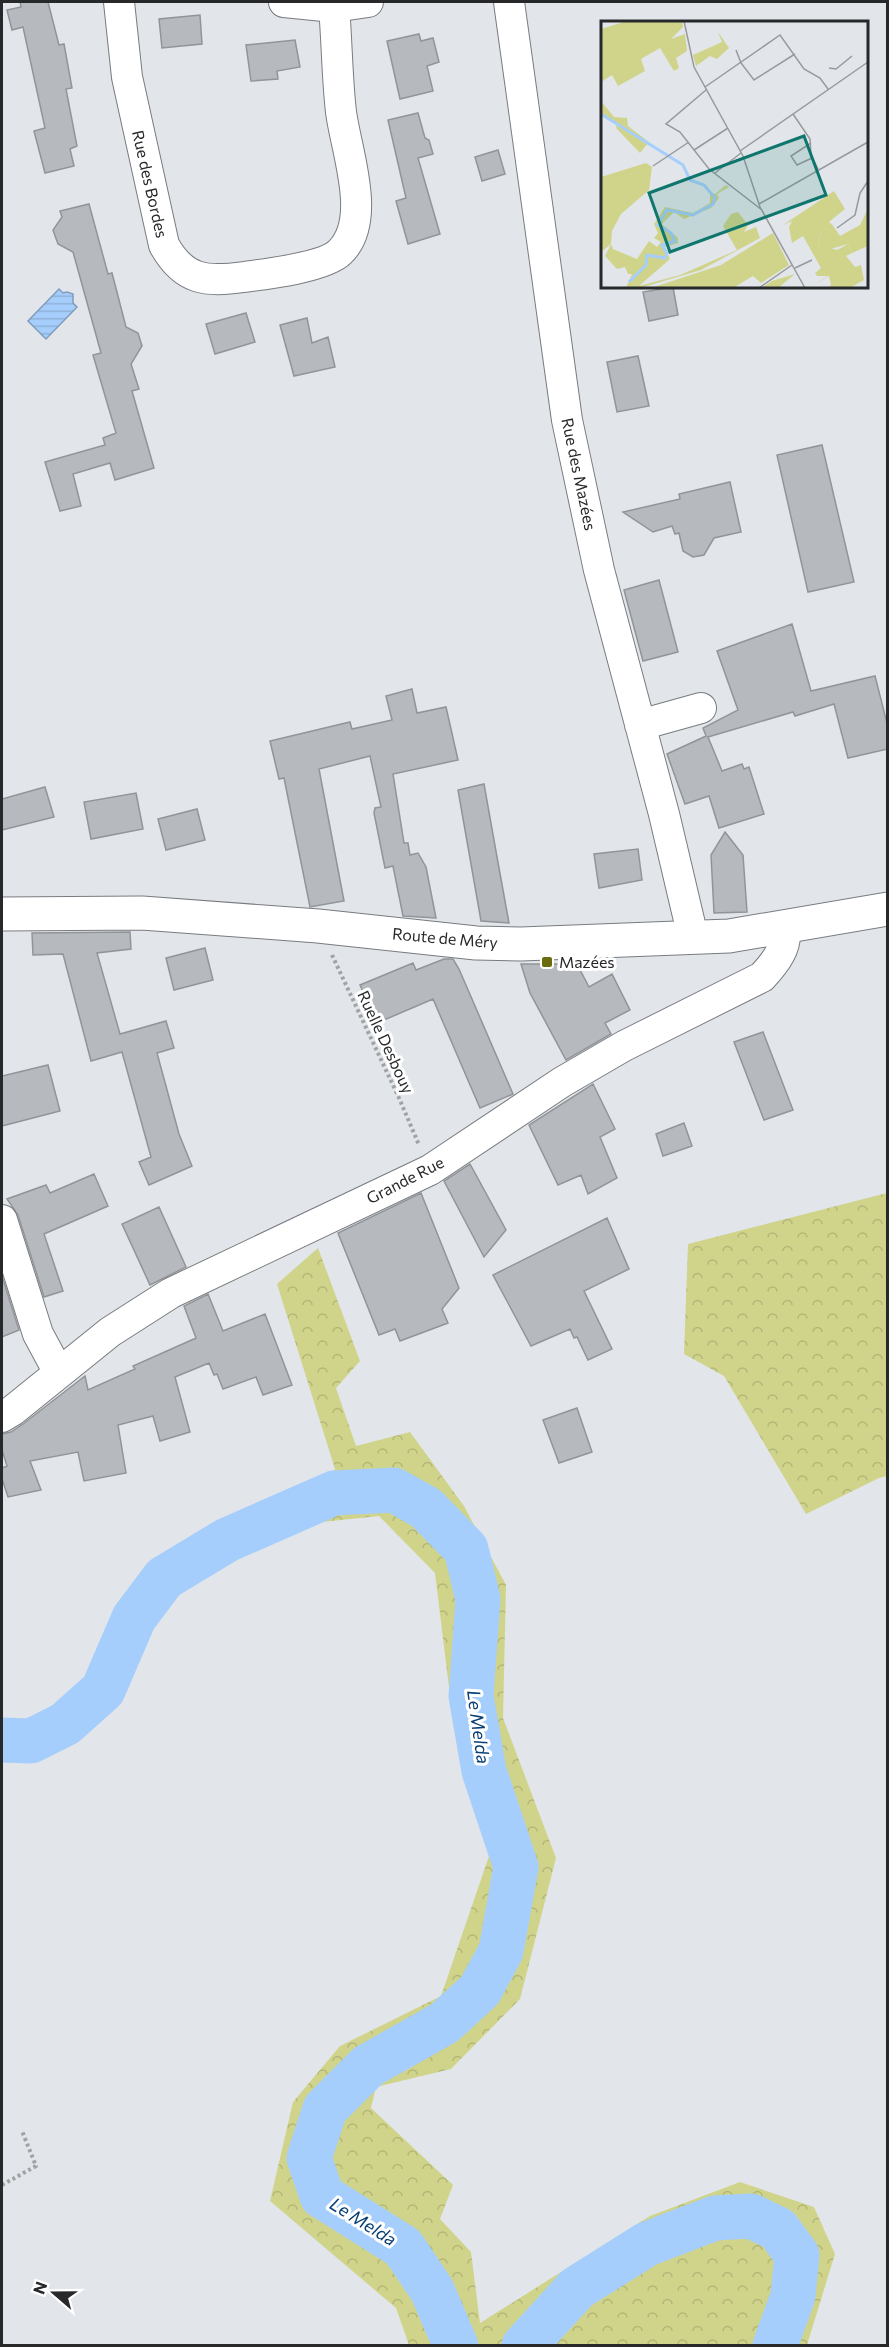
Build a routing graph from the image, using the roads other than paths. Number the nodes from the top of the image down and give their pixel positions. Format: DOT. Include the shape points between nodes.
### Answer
graph roads {
  1 [pos="119,2"];
  2 [pos="284,2"];
  3 [pos="369,2"];
  4 [pos="509,2"];
  5 [pos="334,7"];
  6 [pos="701,708"];
  7 [pos="640,724"];
  8 [pos="888,909"];
  9 [pos="2,914"];
  10 [pos="784,926"];
  11 [pos="693,937"];
  12 [pos="2,1220"];
  13 [pos="59,1373"];
  14 [pos="2,1416"];
  1 -- 5 [label="street, Rue des Bordes" via="129,88 164,245 185,272 218,281 321,263 339,253 350,239 356,198 341,112"];
  2 -- 5 [label="street"];
  3 -- 5 [label="street"];
  4 -- 7 [label="street, Rue des Mazées" via="567,420 599,570"];
  6 -- 7 [label="street"];
  7 -- 11 [label="street, Rue des Mazées"];
  8 -- 10 [label="main road, Route de Méry"];
  9 -- 11 [label="main road, Route de Méry" via="142,913 476,943"];
  10 -- 11 [label="main road, Route de Méry" via="729,936"];
  10 -- 13 [label="street, Grande Rue" via="787,938 774,964 762,977 624,1046 562,1082 430,1170 171,1293 110,1332"];
  12 -- 13 [label="street" via="38,1334"];
  13 -- 14 [label="street, Grande Rue"];
}
